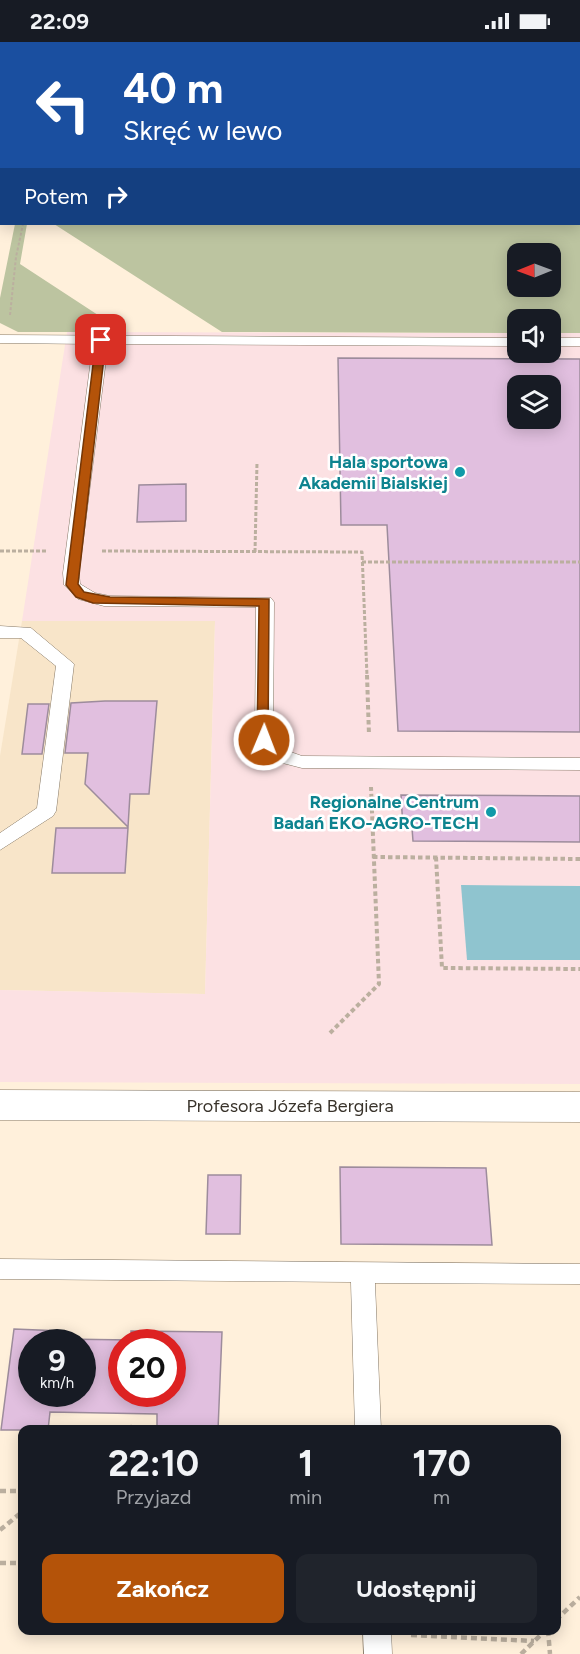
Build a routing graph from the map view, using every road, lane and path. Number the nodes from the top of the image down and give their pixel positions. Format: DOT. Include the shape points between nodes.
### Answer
graph roads {
  1 [pos="23,225"];
  2 [pos="6,339"];
  3 [pos="101,340"];
  4 [pos="507,342"];
  5 [pos="561,342"];
  6 [pos="580,342"];
  7 [pos="257,462"];
  8 [pos="255,552"];
  9 [pos="362,562"];
  10 [pos="580,562"];
  11 [pos="0,632"];
  12 [pos="370,762"];
  13 [pos="580,764"];
  14 [pos="0,843"];
  15 [pos="373,857"];
  16 [pos="436,857"];
  17 [pos="580,859"];
  18 [pos="580,969"];
  19 [pos="330,1033"];
  20 [pos="0,1105"];
  21 [pos="580,1107"];
  22 [pos="0,1269"];
  23 [pos="363,1273"];
  24 [pos="580,1274"];
  25 [pos="368,1425"];
  26 [pos="0,1491"];
  27 [pos="18,1491"];
  28 [pos="18,1515"];
  29 [pos="0,1530"];
  30 [pos="0,1563"];
  31 [pos="18,1563"];
  32 [pos="580,1597"];
  33 [pos="561,1615"];
  34 [pos="541,1635"];
  35 [pos="548,1635"];
  36 [pos="377,1639"];
  37 [pos="534,1641"];
  38 [pos="521,1654"];
  39 [pos="550,1654"];
  1 -- 2 [label="path"];
  2 -- 3 [label="lane"];
  3 -- 4 [label="lane"];
  3 -- 12 [label="lane" via="72,585 93,600 265,602 264,740 278,755 302,762"];
  5 -- 6 [label="lane"];
  7 -- 8 [label="path"];
  9 -- 10 [label="path"];
  11 -- 14 [label="lane" via="25,632 65,664 46,811"];
  12 -- 13 [label="lane"];
  12 -- 15 [label="path"];
  15 -- 16 [label="path"];
  15 -- 19 [label="path" via="379,984"];
  16 -- 17 [label="path"];
  16 -- 18 [label="path" via="442,968"];
  20 -- 21 [label="street, Profesora Józefa Bergiera"];
  22 -- 23 [label="lane"];
  23 -- 24 [label="lane"];
  23 -- 25 [label="lane"];
  26 -- 27 [label="path"];
  28 -- 29 [label="path"];
  30 -- 31 [label="path"];
  32 -- 33 [label="path"];
  34 -- 37 [label="path"];
  35 -- 39 [label="path"];
  36 -- 37 [label="path"];
  37 -- 38 [label="path"];
}
